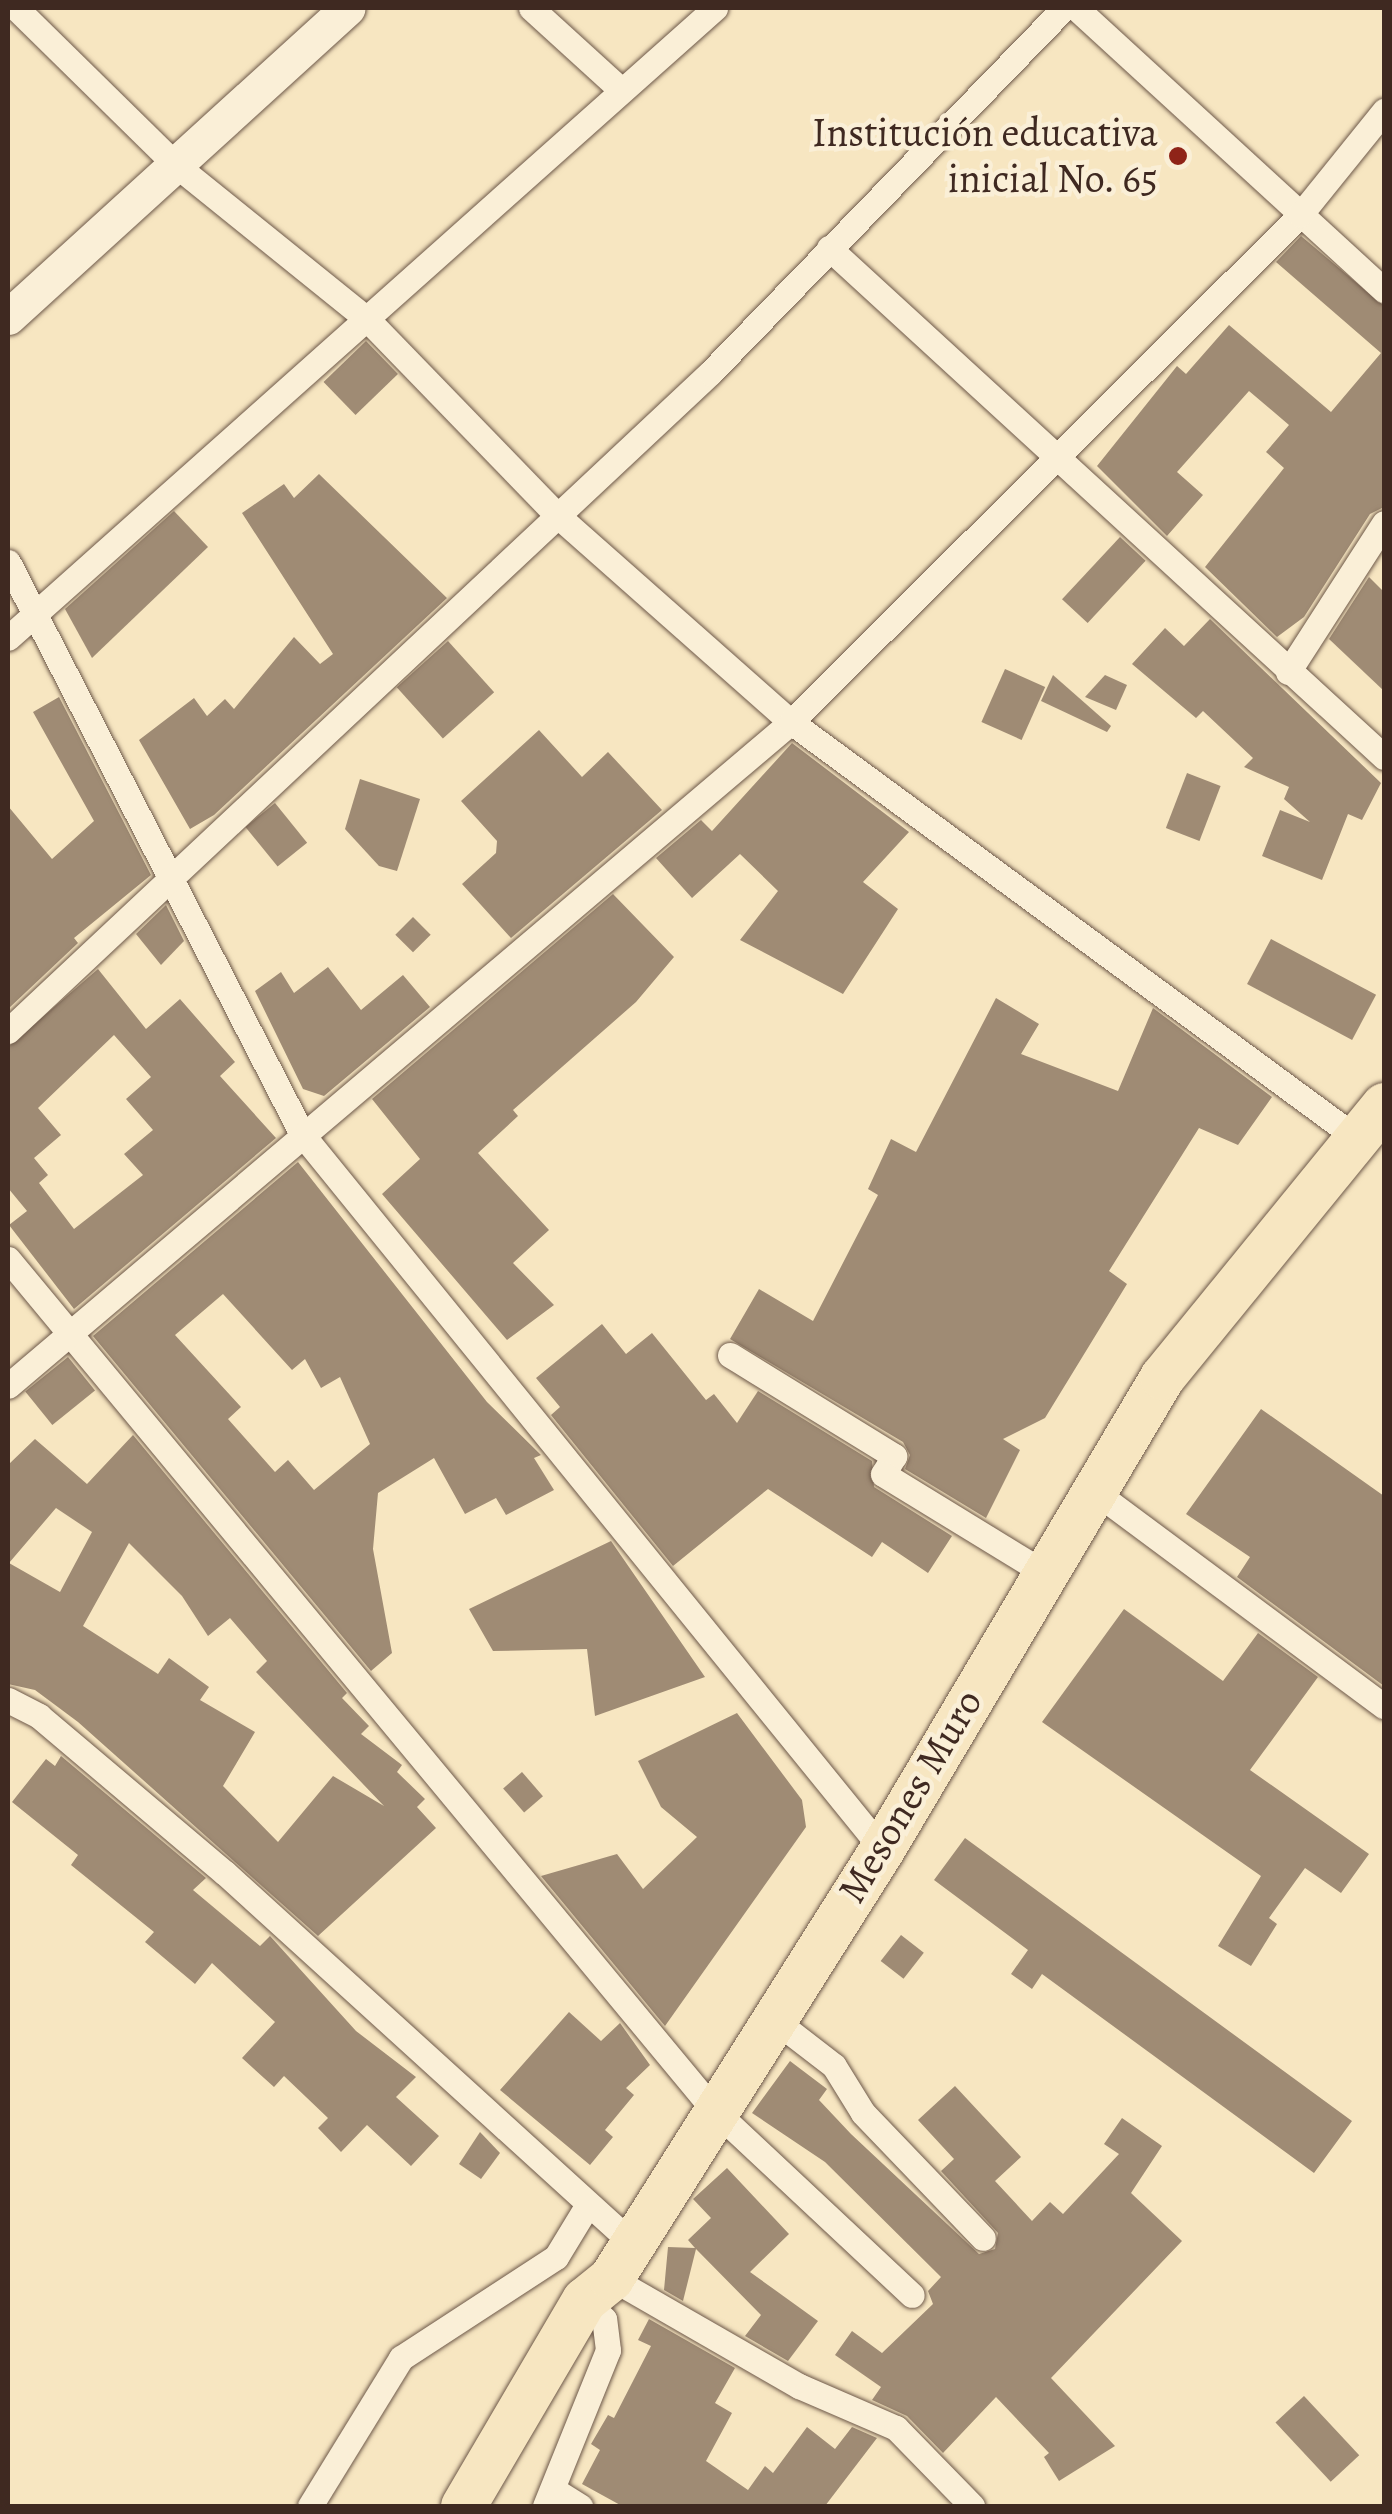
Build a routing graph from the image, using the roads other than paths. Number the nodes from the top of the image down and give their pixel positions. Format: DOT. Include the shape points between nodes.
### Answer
graph roads {
  1 [pos="16,8"];
  2 [pos="347,8"];
  3 [pos="531,8"];
  4 [pos="715,8"];
  5 [pos="1064,8"];
  6 [pos="1076,8"];
  7 [pos="621,90"];
  8 [pos="1384,111"];
  9 [pos="176,166"];
  10 [pos="1300,215"];
  11 [pos="829,248"];
  12 [pos="1384,290"];
  13 [pos="8,318"];
  14 [pos="367,318"];
  15 [pos="1053,461"];
  16 [pos="560,517"];
  17 [pos="1384,523"];
  18 [pos="8,562"];
  19 [pos="34,613"];
  20 [pos="8,638"];
  21 [pos="1288,672"];
  22 [pos="791,722"];
  23 [pos="1384,757"];
  24 [pos="173,872"];
  25 [pos="8,1031"];
  26 [pos="1371,1122"];
  27 [pos="302,1134"];
  28 [pos="8,1259"];
  29 [pos="66,1338"];
  30 [pos="730,1356"];
  31 [pos="8,1386"];
  32 [pos="1090,1488"];
  33 [pos="1042,1572"];
  34 [pos="8,1700"];
  35 [pos="1384,1706"];
  36 [pos="882,1849"];
  37 [pos="772,2018"];
  38 [pos="713,2110"];
  39 [pos="587,2206"];
  40 [pos="982,2238"];
  41 [pos="609,2273"];
  42 [pos="912,2295"];
  43 [pos="549,2498"];
  44 [pos="310,2506"];
  45 [pos="464,2506"];
  46 [pos="580,2506"];
  47 [pos="972,2506"];
  1 -- 9 [label="street"];
  2 -- 9 [label="street"];
  3 -- 7 [label="street"];
  4 -- 7 [label="street"];
  5 -- 11 [label="street"];
  6 -- 10 [label="street"];
  7 -- 14 [label="street"];
  8 -- 10 [label="street"];
  9 -- 13 [label="street"];
  9 -- 14 [label="street"];
  10 -- 12 [label="street"];
  10 -- 15 [label="street"];
  11 -- 15 [label="street"];
  11 -- 16 [label="street"];
  14 -- 16 [label="street"];
  14 -- 19 [label="street"];
  15 -- 21 [label="street"];
  15 -- 22 [label="street"];
  16 -- 22 [label="street"];
  16 -- 24 [label="street"];
  17 -- 21 [label="street"];
  18 -- 19 [label="street"];
  19 -- 20 [label="street"];
  19 -- 24 [label="street"];
  21 -- 23 [label="street"];
  22 -- 26 [label="street"];
  22 -- 27 [label="street"];
  24 -- 25 [label="street"];
  24 -- 27 [label="street"];
  26 -- 32 [label="highway, Mesones Muro" via="1248,1264"];
  27 -- 29 [label="street"];
  27 -- 36 [label="street"];
  28 -- 29 [label="street"];
  29 -- 31 [label="street"];
  29 -- 38 [label="street"];
  30 -- 33 [label="street" via="894,1456 883,1474"];
  32 -- 33 [label="highway, Mesones Muro"];
  32 -- 35 [label="street"];
  33 -- 36 [label="highway, Mesones Muro"];
  34 -- 39 [label="street" via="39,1716 225,1874"];
  36 -- 37 [label="highway, Mesones Muro"];
  37 -- 38 [label="highway, Mesones Muro"];
  37 -- 40 [label="street" via="834,2066 863,2113"];
  38 -- 41 [label="highway, Mesones Muro"];
  38 -- 42 [label="street"];
  39 -- 41 [label="street"];
  39 -- 44 [label="street" via="556,2257 402,2358"];
  41 -- 43 [label="street" via="608,2350"];
  41 -- 45 [label="highway, Mesones Muro"];
  41 -- 47 [label="street" via="798,2386 896,2428"];
  43 -- 46 [label="street"];
}
